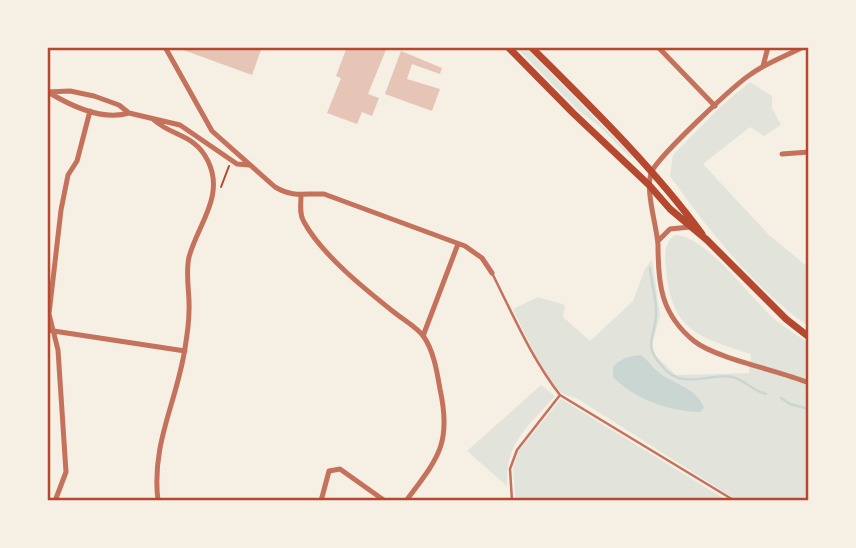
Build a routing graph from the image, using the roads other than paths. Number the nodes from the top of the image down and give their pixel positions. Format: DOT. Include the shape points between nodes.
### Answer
graph roads {
  1 [pos="165,47"];
  2 [pos="508,47"];
  3 [pos="531,47"];
  4 [pos="658,47"];
  5 [pos="768,47"];
  6 [pos="803,47"];
  7 [pos="763,66"];
  8 [pos="48,92"];
  9 [pos="715,106"];
  10 [pos="90,111"];
  11 [pos="130,114"];
  12 [pos="154,120"];
  13 [pos="809,152"];
  14 [pos="782,154"];
  15 [pos="249,165"];
  16 [pos="652,172"];
  17 [pos="649,185"];
  18 [pos="301,196"];
  19 [pos="690,228"];
  20 [pos="707,240"];
  21 [pos="658,241"];
  22 [pos="458,244"];
  23 [pos="492,273"];
  24 [pos="49,330"];
  25 [pos="423,336"];
  26 [pos="809,337"];
  27 [pos="185,351"];
  28 [pos="809,383"];
  29 [pos="560,395"];
  30 [pos="55,501"];
  31 [pos="158,501"];
  32 [pos="321,501"];
  33 [pos="385,501"];
  34 [pos="405,501"];
  35 [pos="512,501"];
  36 [pos="735,501"];
  1 -- 15 [label="street" via="212,131"];
  2 -- 17 [label="main road"];
  3 -- 16 [label="main road"];
  4 -- 9 [label="street"];
  5 -- 7 [label="street"];
  6 -- 7 [label="street"];
  7 -- 9 [label="street"];
  8 -- 10 [label="street"];
  8 -- 11 [label="street" via="94,96"];
  9 -- 16 [label="street"];
  10 -- 11 [label="street"];
  10 -- 24 [label="street" via="61,210"];
  11 -- 12 [label="street"];
  12 -- 15 [label="street" via="188,128 237,164"];
  12 -- 27 [label="street" via="187,137 202,151 213,177 213,199 189,258"];
  13 -- 14 [label="street"];
  15 -- 18 [label="street" via="286,194"];
  16 -- 17 [label="street"];
  16 -- 20 [label="main road"];
  17 -- 19 [label="main road"];
  17 -- 21 [label="street"];
  18 -- 22 [label="street" via="324,194"];
  18 -- 25 [label="street" via="303,221 325,249 358,284"];
  19 -- 20 [label="main road"];
  19 -- 21 [label="street" via="670,229"];
  20 -- 26 [label="main road"];
  21 -- 28 [label="street" via="665,307 689,336 709,350"];
  22 -- 23 [label="street" via="474,251"];
  22 -- 25 [label="street"];
  23 -- 29 [label="lane"];
  24 -- 27 [label="street"];
  24 -- 30 [label="street" via="58,350 66,472"];
  25 -- 34 [label="street" via="436,369 446,422 439,453"];
  27 -- 31 [label="street" via="161,435"];
  29 -- 35 [label="lane" via="517,450 510,469"];
  29 -- 36 [label="lane"];
  32 -- 33 [label="street" via="329,471 334,468"];
}
